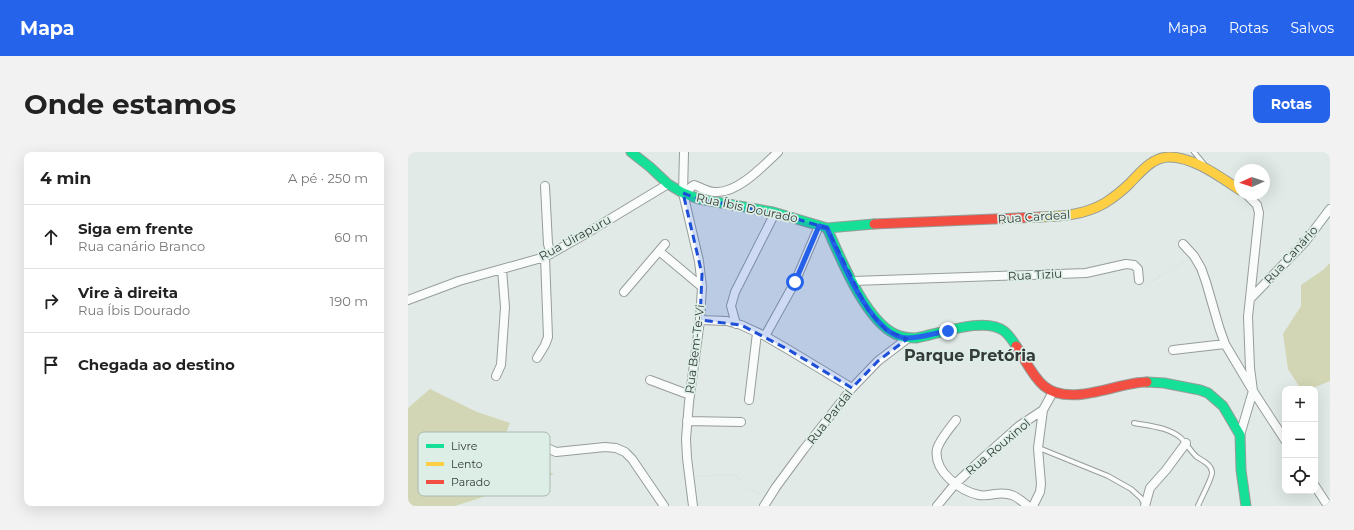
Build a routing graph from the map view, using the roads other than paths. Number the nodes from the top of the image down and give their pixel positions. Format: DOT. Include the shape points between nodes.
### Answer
graph roads {
  1 [pos="631,152"];
  2 [pos="684,152"];
  3 [pos="778,152"];
  4 [pos="1194,152"];
  5 [pos="1208,171"];
  6 [pos="668,184"];
  7 [pos="545,186"];
  8 [pos="1234,186"];
  9 [pos="685,194"];
  10 [pos="1252,200"];
  11 [pos="1330,209"];
  12 [pos="775,213"];
  13 [pos="1327,219"];
  14 [pos="823,227"];
  15 [pos="665,244"];
  16 [pos="1183,244"];
  17 [pos="659,251"];
  18 [pos="548,255"];
  19 [pos="502,269"];
  20 [pos="1140,280"];
  21 [pos="853,281"];
  22 [pos="702,287"];
  23 [pos="624,292"];
  24 [pos="1250,299"];
  25 [pos="408,300"];
  26 [pos="700,320"];
  27 [pos="736,324"];
  28 [pos="757,332"];
  29 [pos="765,336"];
  30 [pos="907,339"];
  31 [pos="1225,344"];
  32 [pos="1173,350"];
  33 [pos="537,358"];
  34 [pos="496,376"];
  35 [pos="650,380"];
  36 [pos="852,388"];
  37 [pos="1253,390"];
  38 [pos="1053,392"];
  39 [pos="690,395"];
  40 [pos="749,400"];
  41 [pos="1043,410"];
  42 [pos="956,420"];
  43 [pos="687,421"];
  44 [pos="741,422"];
  45 [pos="1134,423"];
  46 [pos="1240,435"];
  47 [pos="1282,435"];
  48 [pos="1186,443"];
  49 [pos="1038,448"];
  50 [pos="550,449"];
  51 [pos="955,484"];
  52 [pos="1318,491"];
  53 [pos="664,506"];
  54 [pos="693,506"];
  55 [pos="764,506"];
  56 [pos="937,506"];
  57 [pos="1028,506"];
  58 [pos="1033,506"];
  59 [pos="1145,506"];
  60 [pos="1198,506"];
  61 [pos="1246,506"];
  62 [pos="1328,506"];
  1 -- 6 [label="street, Rua Íbis Dourado"];
  2 -- 9 [label="street, Rua Bem-Te-Vi"];
  3 -- 9 [label="street" via="732,189 709,192 694,185"];
  4 -- 5 [label="lane"];
  5 -- 8 [label="street, Rua Cardeal"];
  5 -- 14 [label="street, Rua Cardeal" via="1185,160 1162,158 1148,165 1118,195 1083,213 1068,216"];
  6 -- 9 [label="street, Rua Íbis Dourado"];
  6 -- 18 [label="street, Rua Uirapuru"];
  7 -- 18 [label="street"];
  9 -- 12 [label="street, Rua Íbis Dourado" via="699,199"];
  9 -- 22 [label="street, Rua Bem-Te-Vi"];
  10 -- 24 [label="street" via="1257,205 1259,213"];
  11 -- 13 [label="street, Rua Canário"];
  12 -- 14 [label="street, Rua Íbis Dourado"];
  12 -- 27 [label="street" via="735,292 731,306"];
  13 -- 24 [label="street, Rua Canário"];
  14 -- 21 [label="street"];
  14 -- 29 [label="street"];
  15 -- 17 [label="street"];
  16 -- 31 [label="street" via="1194,256 1206,282"];
  17 -- 22 [label="street"];
  17 -- 23 [label="street"];
  18 -- 19 [label="street, Rua Uirapuru"];
  18 -- 33 [label="street" via="548,337"];
  19 -- 25 [label="street, Rua Uirapuru" via="458,281"];
  19 -- 34 [label="street" via="505,307 501,365"];
  20 -- 21 [label="street, Rua Tiziu" via="1138,269 1134,265 1126,264 1086,273"];
  21 -- 30 [label="street" via="868,310 878,322 886,330"];
  22 -- 26 [label="street, Rua Bem-Te-Vi"];
  24 -- 37 [label="street" via="1248,317"];
  26 -- 27 [label="street"];
  26 -- 39 [label="street, Rua Bem-Te-Vi"];
  27 -- 28 [label="street"];
  28 -- 29 [label="street"];
  28 -- 40 [label="street"];
  29 -- 36 [label="street"];
  30 -- 36 [label="street, Rua Pardal" via="878,361"];
  30 -- 38 [label="street" via="966,327 997,327 1010,335 1036,378"];
  31 -- 32 [label="street"];
  31 -- 37 [label="street"];
  35 -- 39 [label="street"];
  36 -- 55 [label="street, Rua Pardal" via="804,449"];
  37 -- 46 [label="street"];
  37 -- 47 [label="street"];
  38 -- 41 [label="street"];
  38 -- 46 [label="street" via="1074,394 1144,382 1200,390 1208,393 1223,406"];
  39 -- 43 [label="street, Rua Bem-Te-Vi"];
  41 -- 49 [label="street"];
  41 -- 51 [label="street, Rua Rouxinol" via="1013,432"];
  42 -- 51 [label="street" via="941,441 937,452 939,464"];
  43 -- 44 [label="street"];
  43 -- 54 [label="street, Rua Bem-Te-Vi" via="686,439"];
  45 -- 48 [label="lane" via="1165,429"];
  46 -- 61 [label="street"];
  48 -- 59 [label="street" via="1150,488"];
  48 -- 60 [label="lane" via="1212,470 1212,477"];
  49 -- 58 [label="street" via="1041,484"];
  49 -- 59 [label="lane" via="1108,476 1131,489"];
  50 -- 53 [label="street" via="556,452 605,447 625,452"];
  51 -- 56 [label="street, Rua Rouxinol"];
  51 -- 57 [label="street" via="979,495 1013,494"];
  52 -- 62 [label="street"];
}
